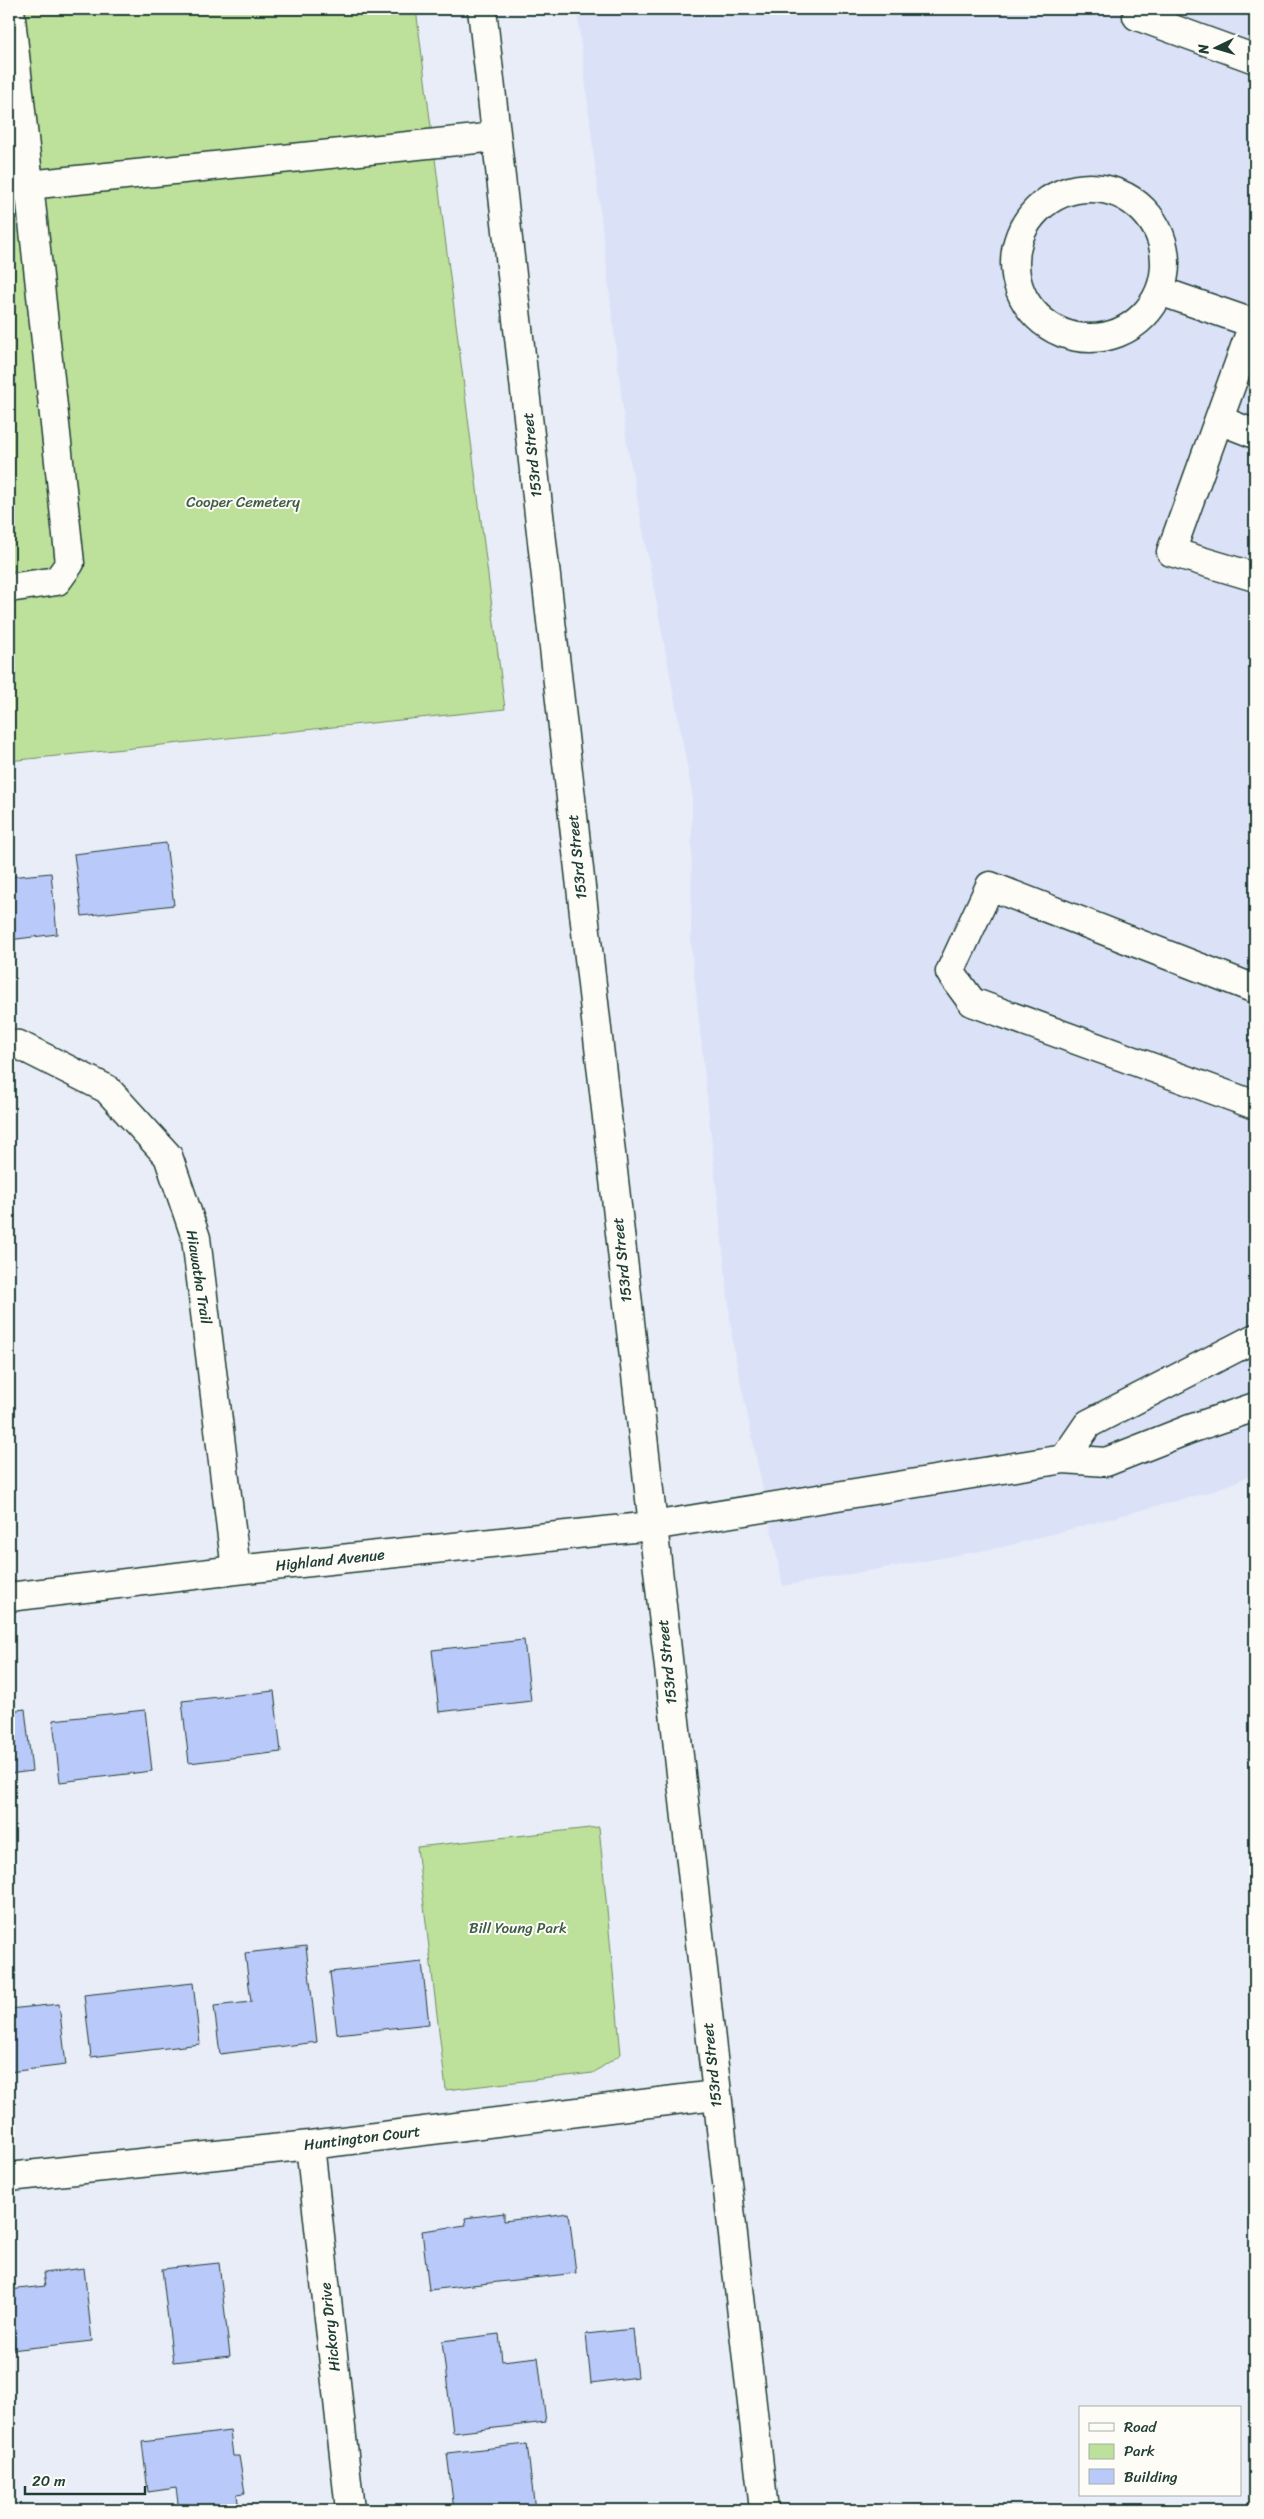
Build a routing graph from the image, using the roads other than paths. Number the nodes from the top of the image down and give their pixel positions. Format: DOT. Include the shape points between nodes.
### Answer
graph roads {
  1 [pos="10,9"];
  2 [pos="482,9"];
  3 [pos="1139,9"];
  4 [pos="1255,59"];
  5 [pos="496,137"];
  6 [pos="19,186"];
  7 [pos="1160,291"];
  8 [pos="1255,322"];
  9 [pos="1218,420"];
  10 [pos="1255,434"];
  11 [pos="1255,576"];
  12 [pos="9,588"];
  13 [pos="1255,989"];
  14 [pos="9,1044"];
  15 [pos="1255,1105"];
  16 [pos="1255,1338"];
  17 [pos="1255,1407"];
  18 [pos="1064,1459"];
  19 [pos="652,1526"];
  20 [pos="236,1570"];
  21 [pos="9,1597"];
  22 [pos="716,2095"];
  23 [pos="310,2145"];
  24 [pos="9,2177"];
  25 [pos="350,2510"];
  26 [pos="764,2510"];
  1 -- 6 [label="street"];
  2 -- 5 [label="street, 153rd Street"];
  3 -- 4 [label="street" via="1137,16"];
  5 -- 6 [label="street"];
  5 -- 19 [label="street, 153rd Street"];
  6 -- 12 [label="street" via="70,563 57,581"];
  7 -- 7 [label="street" via="1166,266 1162,240 1151,218 1132,200 1109,189 1084,187 1060,193 1038,207 1023,226 1015,250 1014,275 1022,298 1037,318 1058,332 1082,339 1106,337 1129,328 1148,312"];
  7 -- 8 [label="street"];
  8 -- 9 [label="street"];
  9 -- 10 [label="street"];
  9 -- 11 [label="street" via="1170,552"];
  13 -- 15 [label="street" via="990,886 950,972 972,1002"];
  14 -- 20 [label="street, Hiawatha Trail" via="19,1045 107,1089 168,1156 196,1238"];
  16 -- 18 [label="street" via="1088,1424"];
  17 -- 18 [label="street, Highland Avenue" via="1106,1462"];
  18 -- 19 [label="street, Highland Avenue"];
  19 -- 20 [label="street, Highland Avenue"];
  19 -- 22 [label="street, 153rd Street"];
  20 -- 21 [label="street, Highland Avenue"];
  22 -- 23 [label="street, Huntington Court"];
  22 -- 26 [label="street, 153rd Street"];
  23 -- 24 [label="street, Huntington Court"];
  23 -- 25 [label="street, Hickory Drive"];
}
